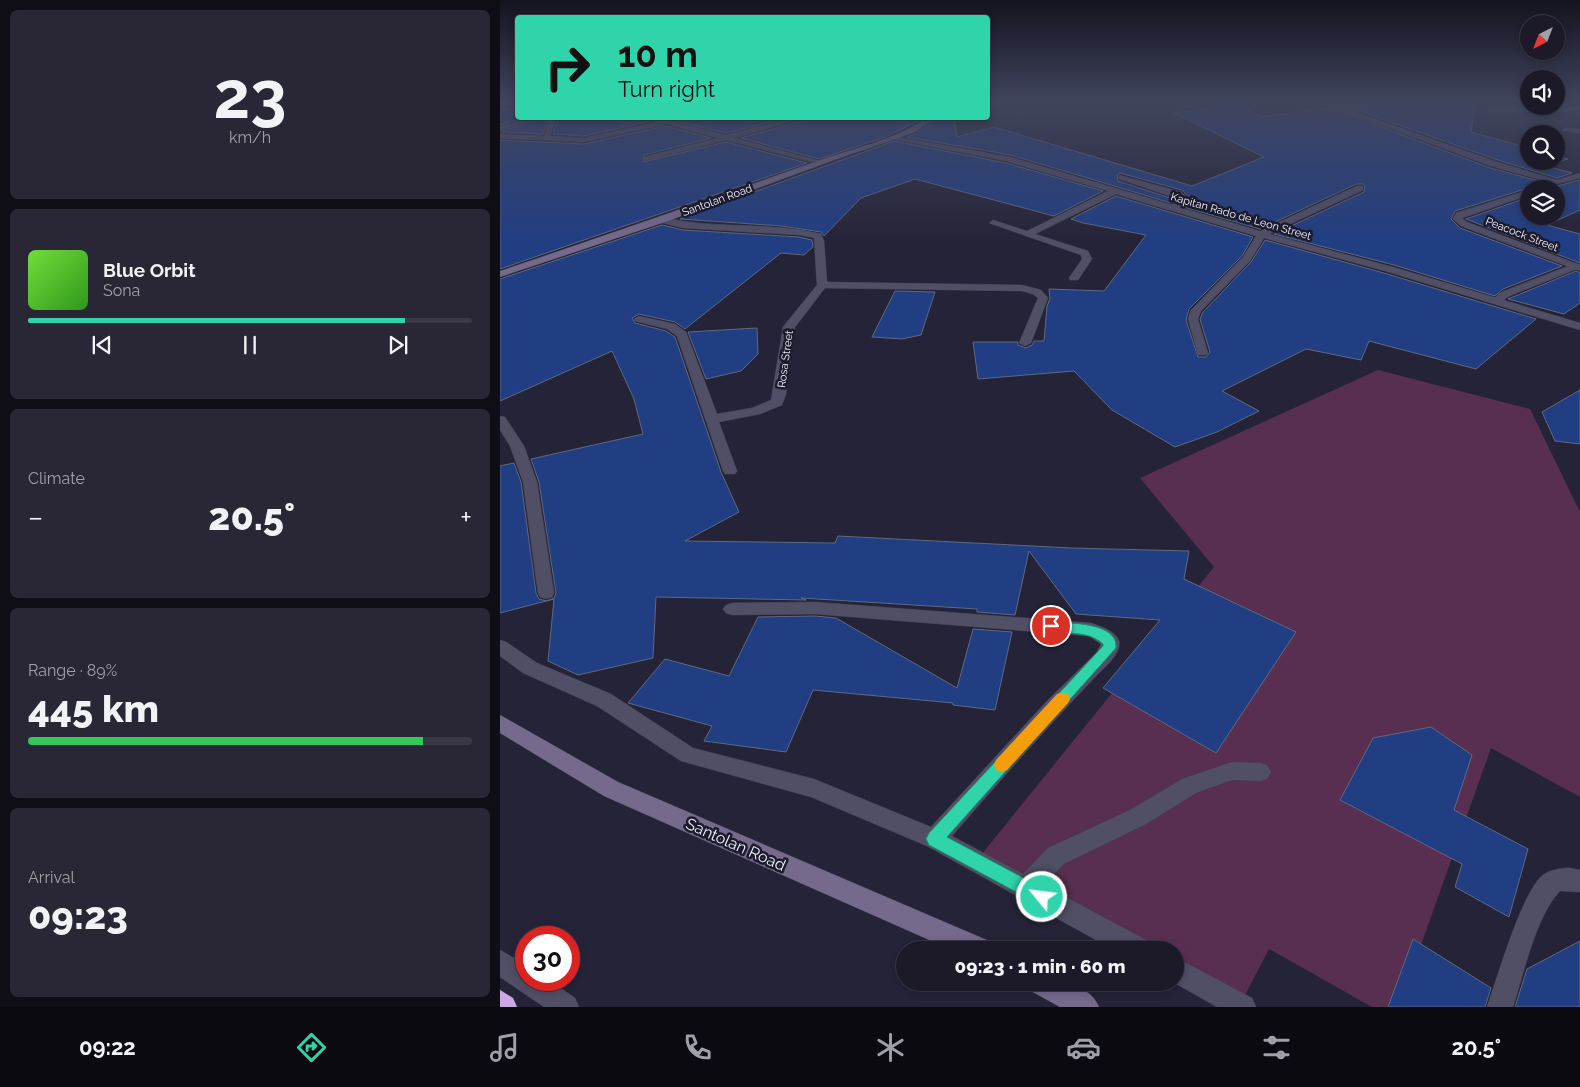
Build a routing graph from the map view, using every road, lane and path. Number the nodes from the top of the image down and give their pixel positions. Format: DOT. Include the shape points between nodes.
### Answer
graph roads {
  1 [pos="689,148"];
  2 [pos="766,148"];
  3 [pos="863,148"];
  4 [pos="947,148"];
  5 [pos="1450,148"];
  6 [pos="647,159"];
  7 [pos="820,162"];
  8 [pos="1580,175"];
  9 [pos="1122,177"];
  10 [pos="1550,180"];
  11 [pos="1564,180"];
  12 [pos="1360,188"];
  13 [pos="1116,191"];
  14 [pos="1520,195"];
  15 [pos="1171,208"];
  16 [pos="662,220"];
  17 [pos="993,223"];
  18 [pos="1028,234"];
  19 [pos="1262,235"];
  20 [pos="1576,263"];
  21 [pos="500,274"];
  22 [pos="1074,278"];
  23 [pos="822,285"];
  24 [pos="1498,302"];
  25 [pos="639,319"];
  26 [pos="1580,327"];
  27 [pos="1025,343"];
  28 [pos="1202,353"];
  29 [pos="712,419"];
  30 [pos="500,420"];
  31 [pos="730,471"];
  32 [pos="546,593"];
  33 [pos="732,609"];
  34 [pos="500,647"];
  35 [pos="500,723"];
  36 [pos="1261,772"];
  37 [pos="935,839"];
  38 [pos="1580,881"];
  39 [pos="1025,888"];
  40 [pos="959,941"];
  41 [pos="1122,941"];
  42 [pos="500,962"];
  43 [pos="515,972"];
  44 [pos="1184,975"];
  45 [pos="542,991"];
  46 [pos="1057,991"];
  47 [pos="500,1003"];
  48 [pos="504,1007"];
  49 [pos="566,1007"];
  50 [pos="1086,1007"];
  51 [pos="1244,1007"];
  52 [pos="1500,1007"];
  1 -- 6 [label="street"];
  2 -- 7 [label="street"];
  3 -- 7 [label="street, Santolan Road"];
  4 -- 13 [label="street, Kapitan Rado de Leon Street" via="1007,159"];
  5 -- 10 [label="street"];
  7 -- 16 [label="street, Santolan Road"];
  8 -- 11 [label="street"];
  9 -- 15 [label="street" via="1184,198"];
  12 -- 19 [label="street"];
  13 -- 15 [label="street, Kapitan Rado de Leon Street"];
  13 -- 18 [label="street"];
  14 -- 20 [label="street, Peacock Street" via="1459,215 1457,219"];
  15 -- 19 [label="street, Kapitan Rado de Leon Street"];
  16 -- 21 [label="street, Santolan Road"];
  16 -- 23 [label="street" via="684,225 818,236"];
  17 -- 18 [label="street"];
  18 -- 22 [label="street" via="1085,253 1087,259"];
  19 -- 24 [label="street, Kapitan Rado de Leon Street"];
  19 -- 28 [label="street" via="1246,259 1196,310 1193,319"];
  20 -- 24 [label="street" via="1508,292"];
  23 -- 27 [label="street" via="1022,288 1037,292 1043,298"];
  23 -- 29 [label="street, Rosa Street" via="789,326 777,402 755,411"];
  24 -- 26 [label="street, Kapitan Rado de Leon Street"];
  25 -- 29 [label="street" via="671,326 682,334"];
  29 -- 31 [label="street"];
  30 -- 32 [label="street" via="517,446 530,482"];
  33 -- 37 [label="street" via="815,608 1091,630 1110,642 1103,657"];
  34 -- 37 [label="street" via="530,668 604,700 688,756 814,788"];
  35 -- 40 [label="street, Santolan Road" via="611,789"];
  36 -- 39 [label="street" via="1232,771 1189,786 1138,817 1056,856"];
  37 -- 39 [label="street"];
  38 -- 52 [label="street" via="1566,878 1550,884 1537,902"];
  39 -- 41 [label="street"];
  42 -- 43 [label="street"];
  44 -- 51 [label="street"];
  45 -- 49 [label="street"];
  46 -- 50 [label="street"];
  47 -- 48 [label="highway"];
}
